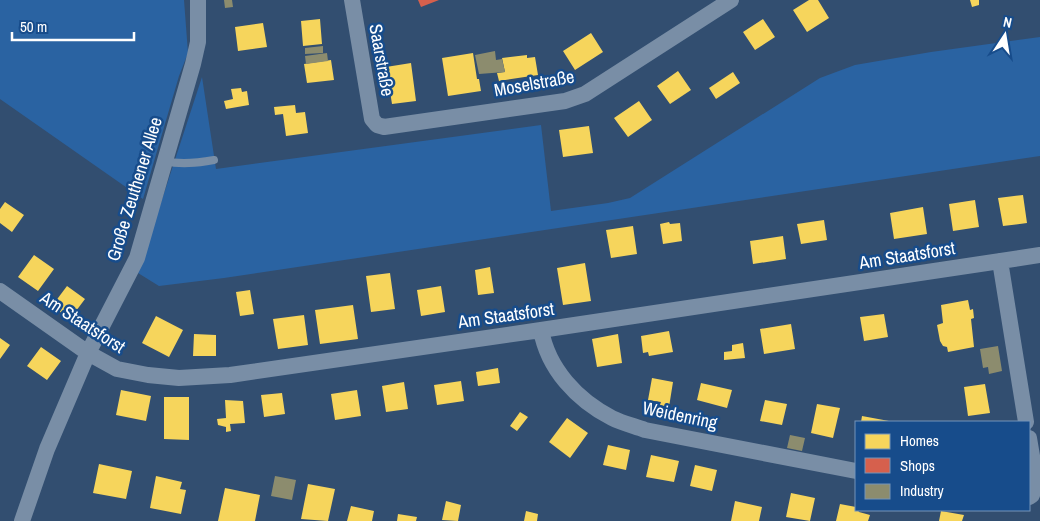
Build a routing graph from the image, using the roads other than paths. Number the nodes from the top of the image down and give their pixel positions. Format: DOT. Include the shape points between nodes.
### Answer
graph roads {
  1 [pos="198,0"];
  2 [pos="352,0"];
  3 [pos="731,0"];
  4 [pos="377,125"];
  5 [pos="214,160"];
  6 [pos="165,162"];
  7 [pos="1040,255"];
  8 [pos="1000,261"];
  9 [pos="0,291"];
  10 [pos="541,330"];
  11 [pos="88,354"];
  12 [pos="1026,421"];
  13 [pos="1030,444"];
  14 [pos="855,471"];
  15 [pos="1030,496"];
  16 [pos="22,521"];
  1 -- 6 [label="street, Große Zeuthener Allee" via="198,42"];
  2 -- 4 [label="street, Saarstraße" via="372,119"];
  3 -- 4 [label="street, Moselstraße" via="585,94 565,101"];
  5 -- 6 [label="lane"];
  6 -- 11 [label="street, Große Zeuthener Allee" via="137,258"];
  7 -- 8 [label="street, Am Staatsforst"];
  8 -- 10 [label="street, Am Staatsforst"];
  8 -- 12 [label="street"];
  9 -- 11 [label="street, Am Staatsforst"];
  10 -- 11 [label="street, Am Staatsforst" via="230,374 179,378 117,369"];
  10 -- 14 [label="street, Weidenring" via="544,347 564,379 585,401 612,419 645,430"];
  11 -- 16 [label="street, Große Zeuthener Allee" via="47,449"];
  13 -- 15 [label="street" via="1036,480"];
}
